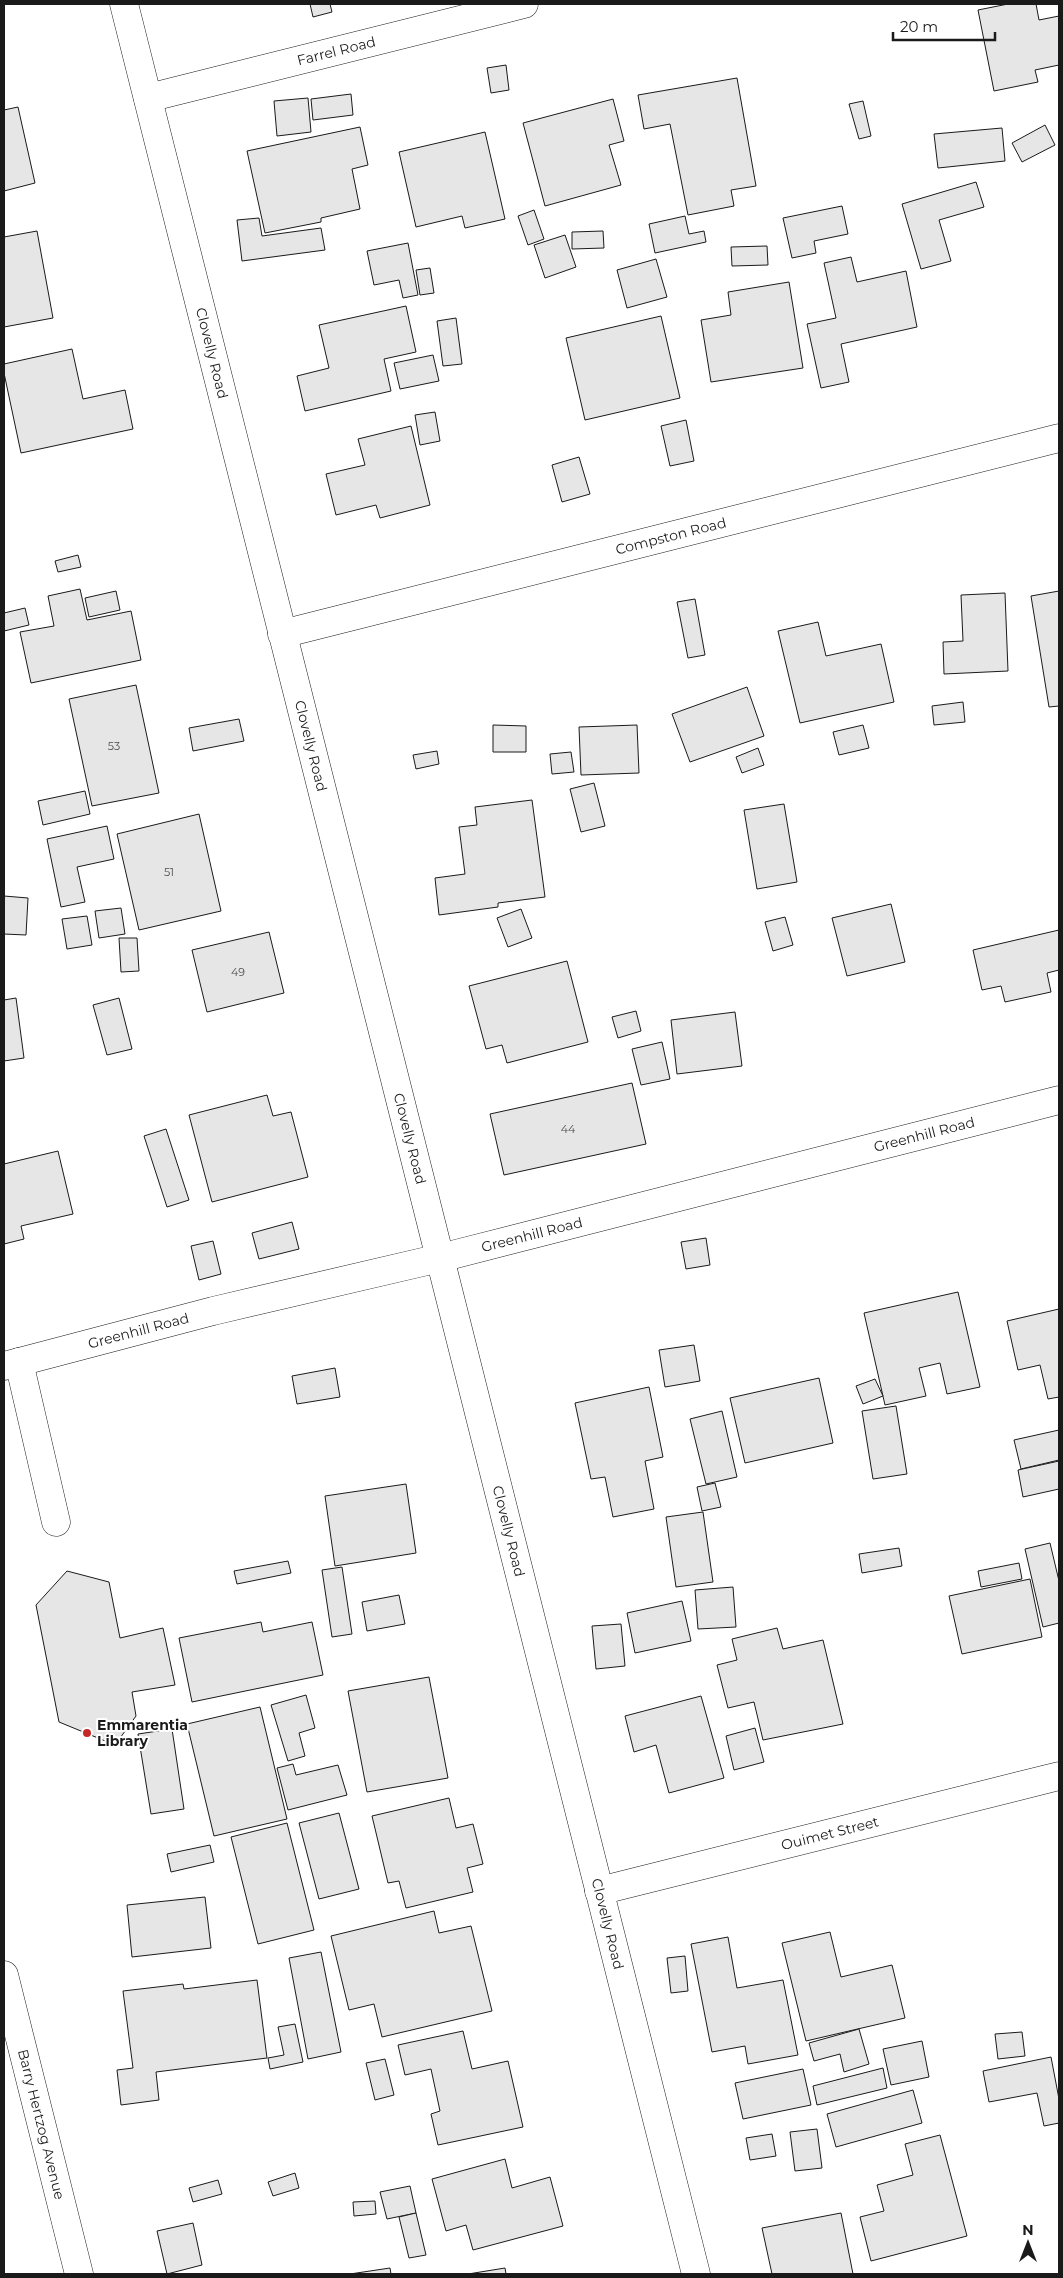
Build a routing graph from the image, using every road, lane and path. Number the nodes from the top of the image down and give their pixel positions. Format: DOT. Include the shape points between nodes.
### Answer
graph roads {
  1 [pos="124,4"];
  2 [pos="524,4"];
  3 [pos="148,98"];
  4 [pos="1059,438"];
  5 [pos="282,634"];
  6 [pos="1059,1100"];
  7 [pos="440,1258"];
  8 [pos="11,1364"];
  9 [pos="56,1522"];
  10 [pos="1059,1776"];
  11 [pos="600,1891"];
  12 [pos="4,1975"];
  13 [pos="79,2274"];
  14 [pos="696,2274"];
  1 -- 3 [label="street, Clovelly Road"];
  2 -- 3 [label="street, Farrel Road"];
  3 -- 5 [label="street, Clovelly Road"];
  4 -- 5 [label="street, Compston Road"];
  5 -- 7 [label="street, Clovelly Road"];
  6 -- 7 [label="street, Greenhill Road"];
  7 -- 8 [label="street, Greenhill Road" via="213,1311"];
  7 -- 11 [label="street, Clovelly Road"];
  8 -- 9 [label="street"];
  10 -- 11 [label="street, Ouimet Street"];
  11 -- 14 [label="street, Clovelly Road"];
  12 -- 13 [label="street, Barry Hertzog Avenue"];
}
